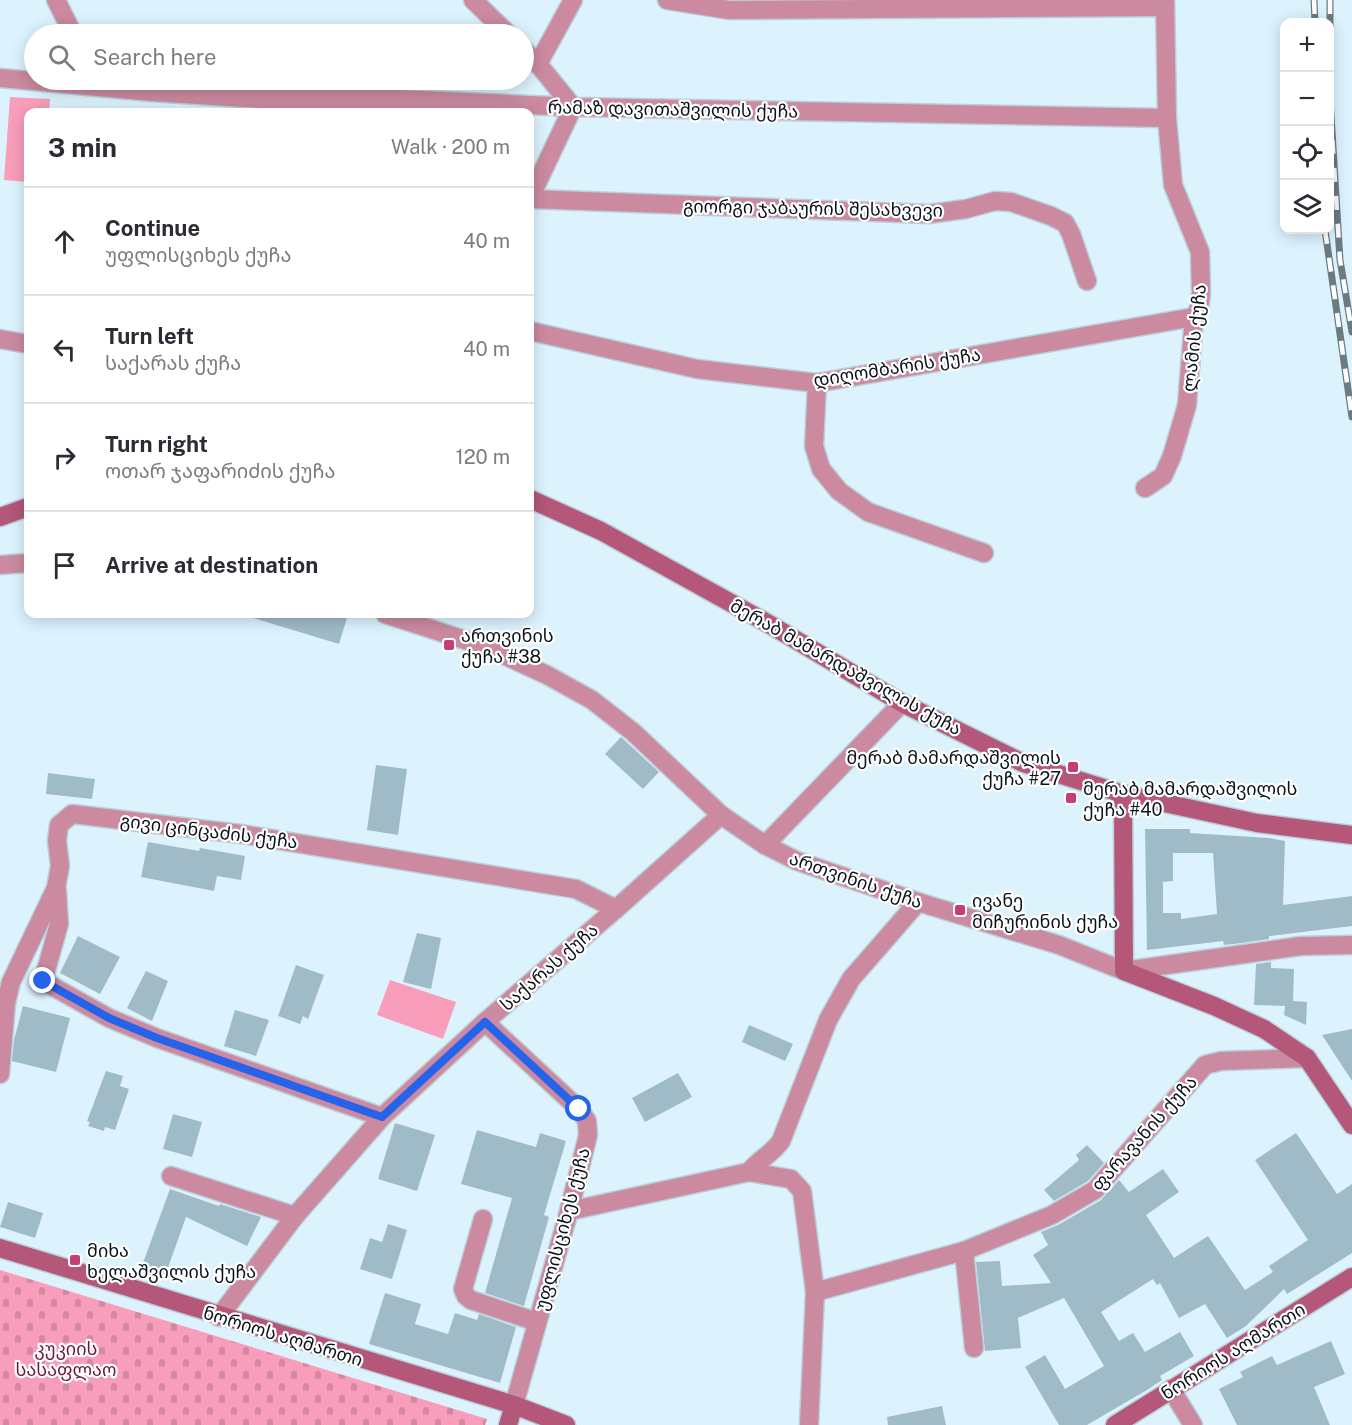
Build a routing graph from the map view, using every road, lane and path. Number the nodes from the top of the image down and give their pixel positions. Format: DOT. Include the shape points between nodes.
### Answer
graph roads {
  1 [pos="56,0"];
  2 [pos="473,0"];
  3 [pos="573,0"];
  4 [pos="667,0"];
  5 [pos="1165,3"];
  6 [pos="68,24"];
  7 [pos="498,24"];
  8 [pos="534,60"];
  9 [pos="538,64"];
  10 [pos="0,78"];
  11 [pos="24,79"];
  12 [pos="159,90"];
  13 [pos="573,107"];
  14 [pos="1167,118"];
  15 [pos="534,190"];
  16 [pos="534,199"];
  17 [pos="1087,281"];
  18 [pos="1194,317"];
  19 [pos="534,332"];
  20 [pos="0,339"];
  21 [pos="24,343"];
  22 [pos="817,383"];
  23 [pos="1144,488"];
  24 [pos="534,501"];
  25 [pos="24,508"];
  26 [pos="0,517"];
  27 [pos="984,553"];
  28 [pos="24,563"];
  29 [pos="0,565"];
  30 [pos="397,618"];
  31 [pos="903,703"];
  32 [pos="1123,794"];
  33 [pos="721,815"];
  34 [pos="1352,835"];
  35 [pos="765,845"];
  36 [pos="56,888"];
  37 [pos="918,902"];
  38 [pos="616,909"];
  39 [pos="1352,945"];
  40 [pos="1124,971"];
  41 [pos="485,1022"];
  42 [pos="1307,1058"];
  43 [pos="0,1074"];
  44 [pos="382,1117"];
  45 [pos="1352,1125"];
  46 [pos="749,1172"];
  47 [pos="171,1176"];
  48 [pos="569,1211"];
  49 [pos="295,1216"];
  50 [pos="483,1219"];
  51 [pos="0,1248"];
  52 [pos="964,1251"];
  53 [pos="1352,1277"];
  54 [pos="815,1292"];
  55 [pos="219,1317"];
  56 [pos="537,1322"];
  57 [pos="974,1348"];
  58 [pos="1171,1389"];
  59 [pos="514,1405"];
  60 [pos="508,1425"];
  61 [pos="566,1425"];
  62 [pos="809,1425"];
  63 [pos="1115,1425"];
  64 [pos="1193,1425"];
  1 -- 6 [label="street"];
  2 -- 7 [label="street"];
  3 -- 9 [label="street"];
  4 -- 5 [label="street" via="729,10"];
  5 -- 14 [label="street, ლამის ქუჩა"];
  8 -- 9 [label="street"];
  9 -- 13 [label="street"];
  10 -- 11 [label="street, რამაზ დავითაშვილის ქუჩა"];
  12 -- 13 [label="street, რამაზ დავითაშვილის ქუჩა" via="260,99 399,99"];
  13 -- 14 [label="street, რამაზ დავითაშვილის ქუჩა"];
  13 -- 15 [label="street"];
  14 -- 18 [label="street, ლამის ქუჩა" via="1173,185 1200,252 1201,293"];
  16 -- 17 [label="street, გიორგი ჯაბაურის შესახვევი" via="929,214 995,201 1011,202 1065,223"];
  18 -- 22 [label="street, დიღომბარის ქუჩა"];
  18 -- 23 [label="street, ლამის ქუჩა" via="1187,405 1163,476"];
  19 -- 22 [label="street, დიღომბარის ქუჩა" via="697,369"];
  20 -- 21 [label="street"];
  22 -- 27 [label="street" via="814,446 821,469 839,491 868,512"];
  24 -- 31 [label="street, მერაბ მამარდაშვილის ქუჩა" via="611,536"];
  25 -- 26 [label="street"];
  28 -- 29 [label="street"];
  30 -- 33 [label="street, ართვინის ქუჩა" via="508,657 592,700 633,732"];
  31 -- 32 [label="street, მერაბ მამარდაშვილის ქუჩა" via="1023,764"];
  31 -- 35 [label="street"];
  32 -- 34 [label="street, მერაბ მამარდაშვილის ქუჩა" via="1257,823"];
  32 -- 40 [label="street"];
  33 -- 35 [label="street, ართვინის ქუჩა"];
  33 -- 38 [label="street, საქარას ქუჩა"];
  35 -- 37 [label="street, ართვინის ქუჩა" via="797,861"];
  36 -- 38 [label="street, გივი ცინცაძის ქუჩა" via="59,825 72,814 241,834 576,889"];
  36 -- 43 [label="street, გივი ცინცაძის ქუჩა" via="11,982"];
  36 -- 44 [label="street" via="59,924 43,981 109,1018 157,1038"];
  37 -- 40 [label="street, ართვინის ქუჩა" via="1059,945"];
  37 -- 46 [label="street" via="851,979 828,1020 781,1141 773,1153 760,1158"];
  38 -- 41 [label="street, საქარას ქუჩა"];
  39 -- 40 [label="street, ართვინის ქუჩა" via="1301,946"];
  40 -- 42 [label="street" via="1263,1029"];
  41 -- 44 [label="street, საქარას ქუჩა"];
  41 -- 48 [label="street, უფლისციხეს ქუჩა" via="579,1109 587,1121 588,1135"];
  42 -- 45 [label="street"];
  42 -- 52 [label="street, ფარავანის ქუჩა" via="1205,1065 1095,1191 1052,1215"];
  44 -- 49 [label="street, საქარას ქუჩა"];
  46 -- 48 [label="street"];
  46 -- 54 [label="street" via="791,1179 802,1191"];
  47 -- 49 [label="street"];
  48 -- 56 [label="street, უფლისციხეს ქუჩა"];
  49 -- 55 [label="street, საქარას ქუჩა"];
  50 -- 56 [label="street" via="463,1289 466,1296"];
  51 -- 55 [label="street, ნორიოს აღმართი"];
  52 -- 54 [label="street, ფარავანის ქუჩა"];
  52 -- 57 [label="street"];
  53 -- 58 [label="street, ნორიოს აღმართი"];
  54 -- 62 [label="street"];
  55 -- 59 [label="street, ნორიოს აღმართი"];
  56 -- 59 [label="street, უფლისციხეს ქუჩა"];
  58 -- 63 [label="street, ნორიოს აღმართი"];
  58 -- 64 [label="street"];
  59 -- 60 [label="street"];
  59 -- 61 [label="street, ნორიოს აღმართი"];
}
